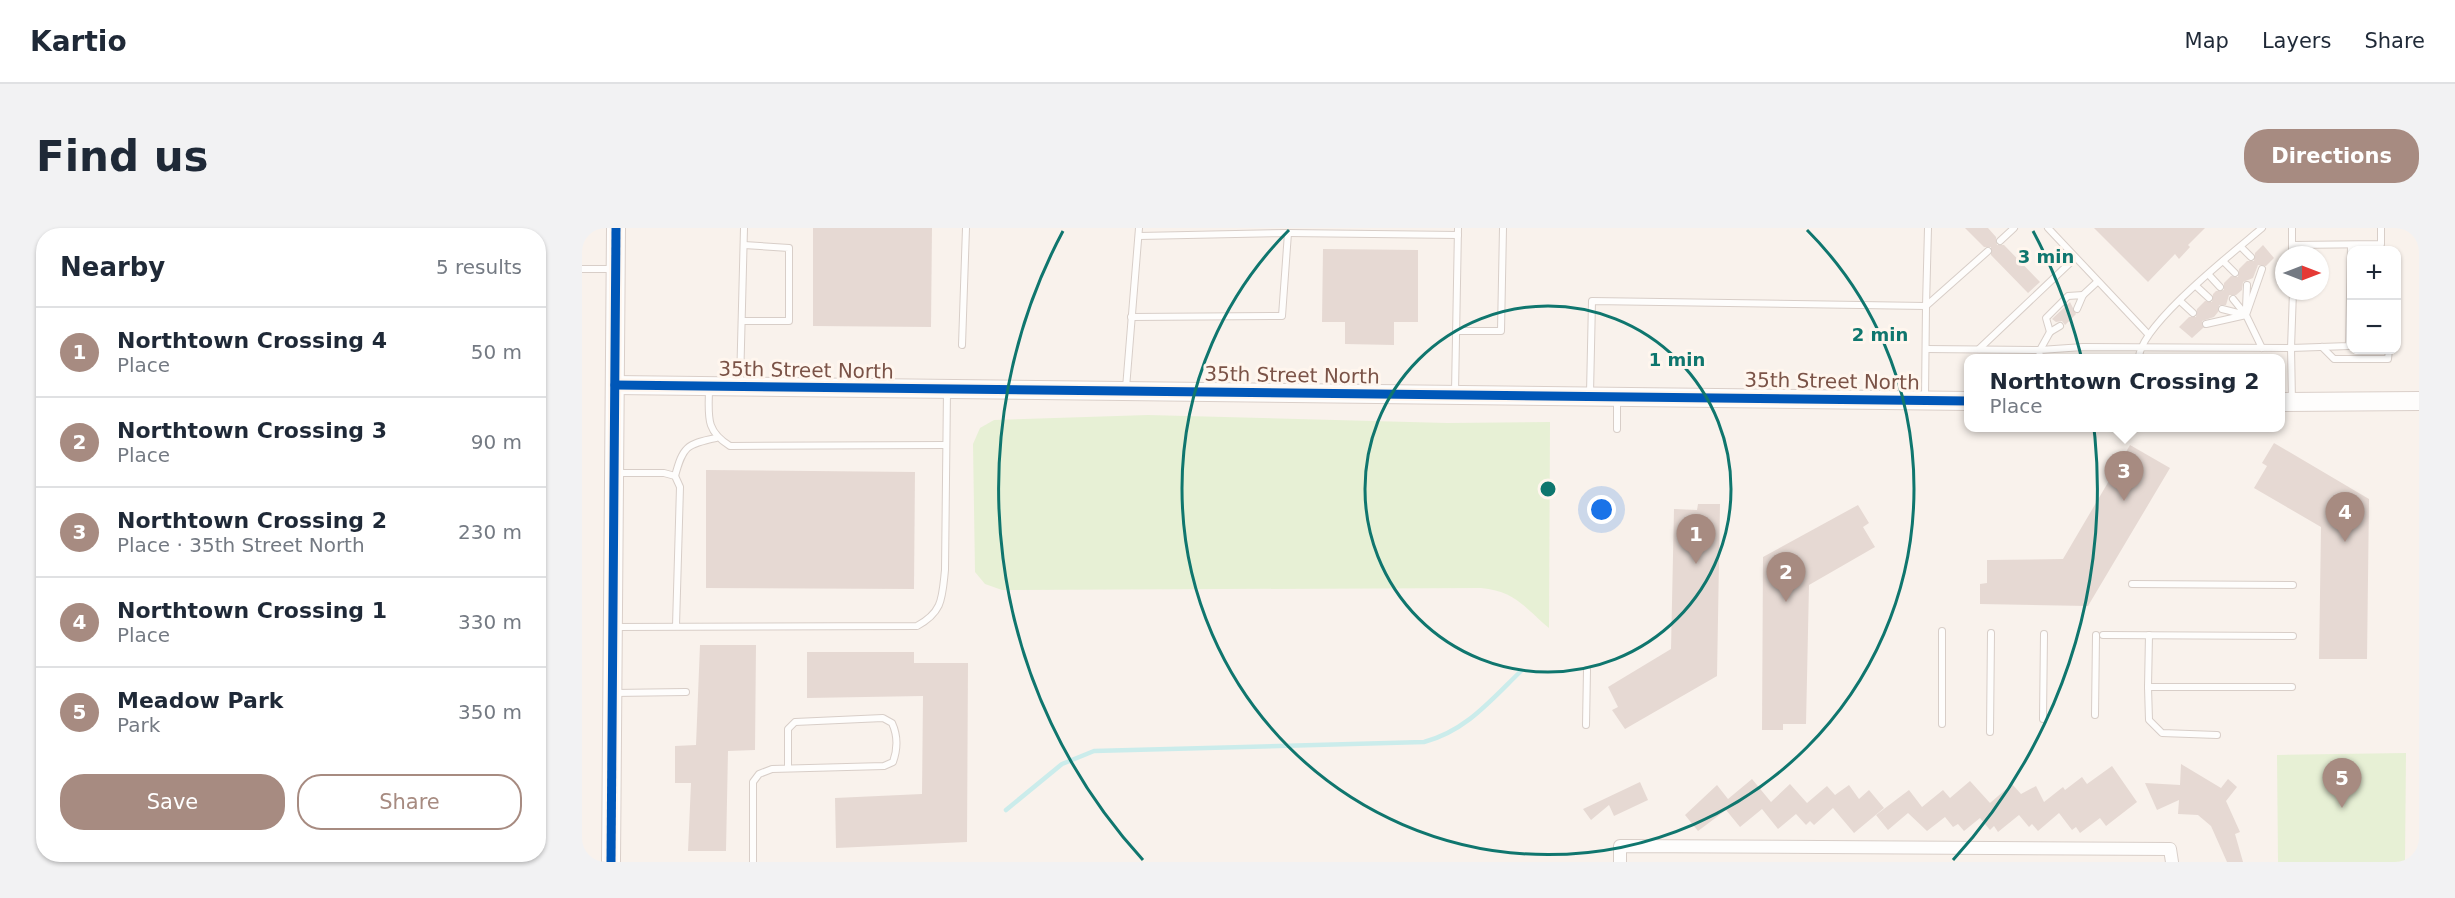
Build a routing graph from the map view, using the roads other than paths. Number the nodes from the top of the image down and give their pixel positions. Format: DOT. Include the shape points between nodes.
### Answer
graph roads {
  1 [pos="616,228"];
  2 [pos="744,228"];
  3 [pos="966,228"];
  4 [pos="1139,228"];
  5 [pos="1503,228"];
  6 [pos="1928,228"];
  7 [pos="2013,228"];
  8 [pos="2049,228"];
  9 [pos="2262,228"];
  10 [pos="2292,228"];
  11 [pos="2381,228"];
  12 [pos="1458,232"];
  13 [pos="1288,233"];
  14 [pos="1138,236"];
  15 [pos="2000,241"];
  16 [pos="744,245"];
  17 [pos="2292,245"];
  18 [pos="2351,245"];
  19 [pos="2366,246"];
  20 [pos="2382,246"];
  21 [pos="2241,247"];
  22 [pos="1988,252"];
  23 [pos="2251,257"];
  24 [pos="2074,259"];
  25 [pos="2223,261"];
  26 [pos="582,269"];
  27 [pos="616,269"];
  28 [pos="2262,269"];
  29 [pos="2235,273"];
  30 [pos="2209,275"];
  31 [pos="2097,282"];
  32 [pos="2247,285"];
  33 [pos="2196,286"];
  34 [pos="2220,287"];
  35 [pos="2083,295"];
  36 [pos="2209,298"];
  37 [pos="2232,298"];
  38 [pos="2293,300"];
  39 [pos="2180,301"];
  40 [pos="1926,306"];
  41 [pos="2077,309"];
  42 [pos="2222,309"];
  43 [pos="2193,313"];
  44 [pos="2246,315"];
  45 [pos="1131,317"];
  46 [pos="742,321"];
  47 [pos="2206,324"];
  48 [pos="2060,326"];
  49 [pos="1456,331"];
  50 [pos="2050,332"];
  51 [pos="2148,334"];
  52 [pos="962,345"];
  53 [pos="2322,347"];
  54 [pos="2262,348"];
  55 [pos="2291,348"];
  56 [pos="1926,349"];
  57 [pos="1979,350"];
  58 [pos="2040,350"];
  59 [pos="2139,350"];
  60 [pos="2040,354"];
  61 [pos="2139,354"];
  62 [pos="2389,354"];
  63 [pos="615,385"];
  64 [pos="709,387"];
  65 [pos="740,388"];
  66 [pos="947,389"];
  67 [pos="1126,391"];
  68 [pos="1455,395"];
  69 [pos="1590,397"];
  70 [pos="1617,397"];
  71 [pos="1925,400"];
  72 [pos="1964,400"];
  73 [pos="2419,400"];
  74 [pos="2286,402"];
  75 [pos="1617,429"];
  76 [pos="716,438"];
  77 [pos="946,444"];
  78 [pos="614,473"];
  79 [pos="675,476"];
  80 [pos="2132,584"];
  81 [pos="2293,585"];
  82 [pos="676,626"];
  83 [pos="614,627"];
  84 [pos="1942,631"];
  85 [pos="1991,633"];
  86 [pos="2044,634"];
  87 [pos="2149,635"];
  88 [pos="2293,636"];
  89 [pos="1587,670"];
  90 [pos="2148,687"];
  91 [pos="2292,687"];
  92 [pos="686,692"];
  93 [pos="614,693"];
  94 [pos="2095,715"];
  95 [pos="2043,719"];
  96 [pos="1942,724"];
  97 [pos="1586,725"];
  98 [pos="1990,732"];
  99 [pos="2217,735"];
  100 [pos="788,768"];
  101 [pos="2171,861"];
  102 [pos="611,862"];
  103 [pos="753,862"];
  104 [pos="1620,862"];
  1 -- 27 [label="street"];
  2 -- 16 [label="lane"];
  3 -- 52 [label="lane"];
  4 -- 14 [label="lane"];
  5 -- 49 [label="lane" via="1501,331"];
  6 -- 40 [label="lane"];
  7 -- 15 [label="lane"];
  8 -- 24 [label="lane"];
  9 -- 21 [label="lane"];
  10 -- 17 [label="lane"];
  11 -- 20 [label="lane"];
  12 -- 13 [label="lane"];
  12 -- 49 [label="lane"];
  13 -- 14 [label="lane"];
  13 -- 45 [label="lane" via="1282,316"];
  14 -- 45 [label="lane"];
  16 -- 46 [label="lane"];
  16 -- 46 [label="lane" via="789,248 789,321"];
  17 -- 18 [label="lane"];
  18 -- 19 [label="lane"];
  18 -- 53 [label="lane" via="2349,346"];
  21 -- 23 [label="lane"];
  21 -- 25 [label="lane"];
  22 -- 40 [label="lane"];
  24 -- 31 [label="lane"];
  24 -- 57 [label="lane"];
  25 -- 29 [label="lane"];
  25 -- 30 [label="lane"];
  26 -- 27 [label="lane"];
  27 -- 63 [label="street"];
  28 -- 44 [label="lane"];
  30 -- 33 [label="lane"];
  30 -- 34 [label="lane"];
  31 -- 35 [label="lane"];
  31 -- 51 [label="lane"];
  32 -- 44 [label="lane"];
  33 -- 36 [label="lane"];
  33 -- 39 [label="lane"];
  35 -- 41 [label="lane"];
  35 -- 50 [label="lane" via="2068,296 2046,318"];
  37 -- 44 [label="lane"];
  38 -- 55 [label="lane"];
  39 -- 43 [label="lane"];
  39 -- 51 [label="lane"];
  40 -- 56 [label="lane"];
  40 -- 69 [label="lane" via="1592,301"];
  42 -- 44 [label="lane"];
  44 -- 47 [label="lane"];
  44 -- 54 [label="lane"];
  45 -- 67 [label="lane"];
  46 -- 65 [label="lane"];
  48 -- 50 [label="lane"];
  49 -- 68 [label="lane"];
  50 -- 58 [label="lane"];
  51 -- 59 [label="lane"];
  53 -- 55 [label="lane"];
  53 -- 62 [label="lane" via="2334,359 2388,359"];
  54 -- 55 [label="lane"];
  54 -- 59 [label="lane"];
  55 -- 74 [label="lane"];
  56 -- 57 [label="lane"];
  56 -- 71 [label="lane"];
  57 -- 58 [label="lane"];
  58 -- 59 [label="lane"];
  58 -- 60 [label="lane"];
  59 -- 61 [label="lane"];
  63 -- 64 [label="street, 35th Street North"];
  63 -- 78 [label="street"];
  64 -- 65 [label="street, 35th Street North"];
  64 -- 76 [label="lane" via="709,421"];
  65 -- 66 [label="street, 35th Street North"];
  66 -- 67 [label="street, 35th Street North"];
  66 -- 77 [label="lane"];
  67 -- 68 [label="street, 35th Street North"];
  68 -- 69 [label="street, 35th Street North"];
  69 -- 70 [label="street, 35th Street North"];
  70 -- 71 [label="street, 35th Street North"];
  70 -- 75 [label="lane"];
  71 -- 72 [label="street, 35th Street North"];
  73 -- 74 [label="street"];
  76 -- 77 [label="lane" via="730,446"];
  76 -- 79 [label="lane" via="685,448"];
  77 -- 82 [label="lane" via="945,570 942,597 934,617 917,626"];
  78 -- 79 [label="lane"];
  78 -- 83 [label="street"];
  79 -- 82 [label="lane" via="680,487"];
  80 -- 81 [label="lane"];
  82 -- 83 [label="lane"];
  83 -- 93 [label="street"];
  84 -- 96 [label="lane"];
  85 -- 98 [label="lane"];
  86 -- 95 [label="lane"];
  87 -- 88 [label="lane"];
  87 -- 90 [label="lane"];
  87 -- 94 [label="lane" via="2100,635"];
  89 -- 97 [label="lane"];
  90 -- 91 [label="lane"];
  90 -- 99 [label="lane" via="2149,720 2162,733"];
  92 -- 93 [label="lane"];
  93 -- 102 [label="street"];
  100 -- 100 [label="lane" via="884,766 893,762 896,732 892,723 883,718 795,722 788,729"];
  100 -- 103 [label="lane" via="765,771 753,782"];
  101 -- 104 [label="street" via="2170,849 1620,846"];
}
